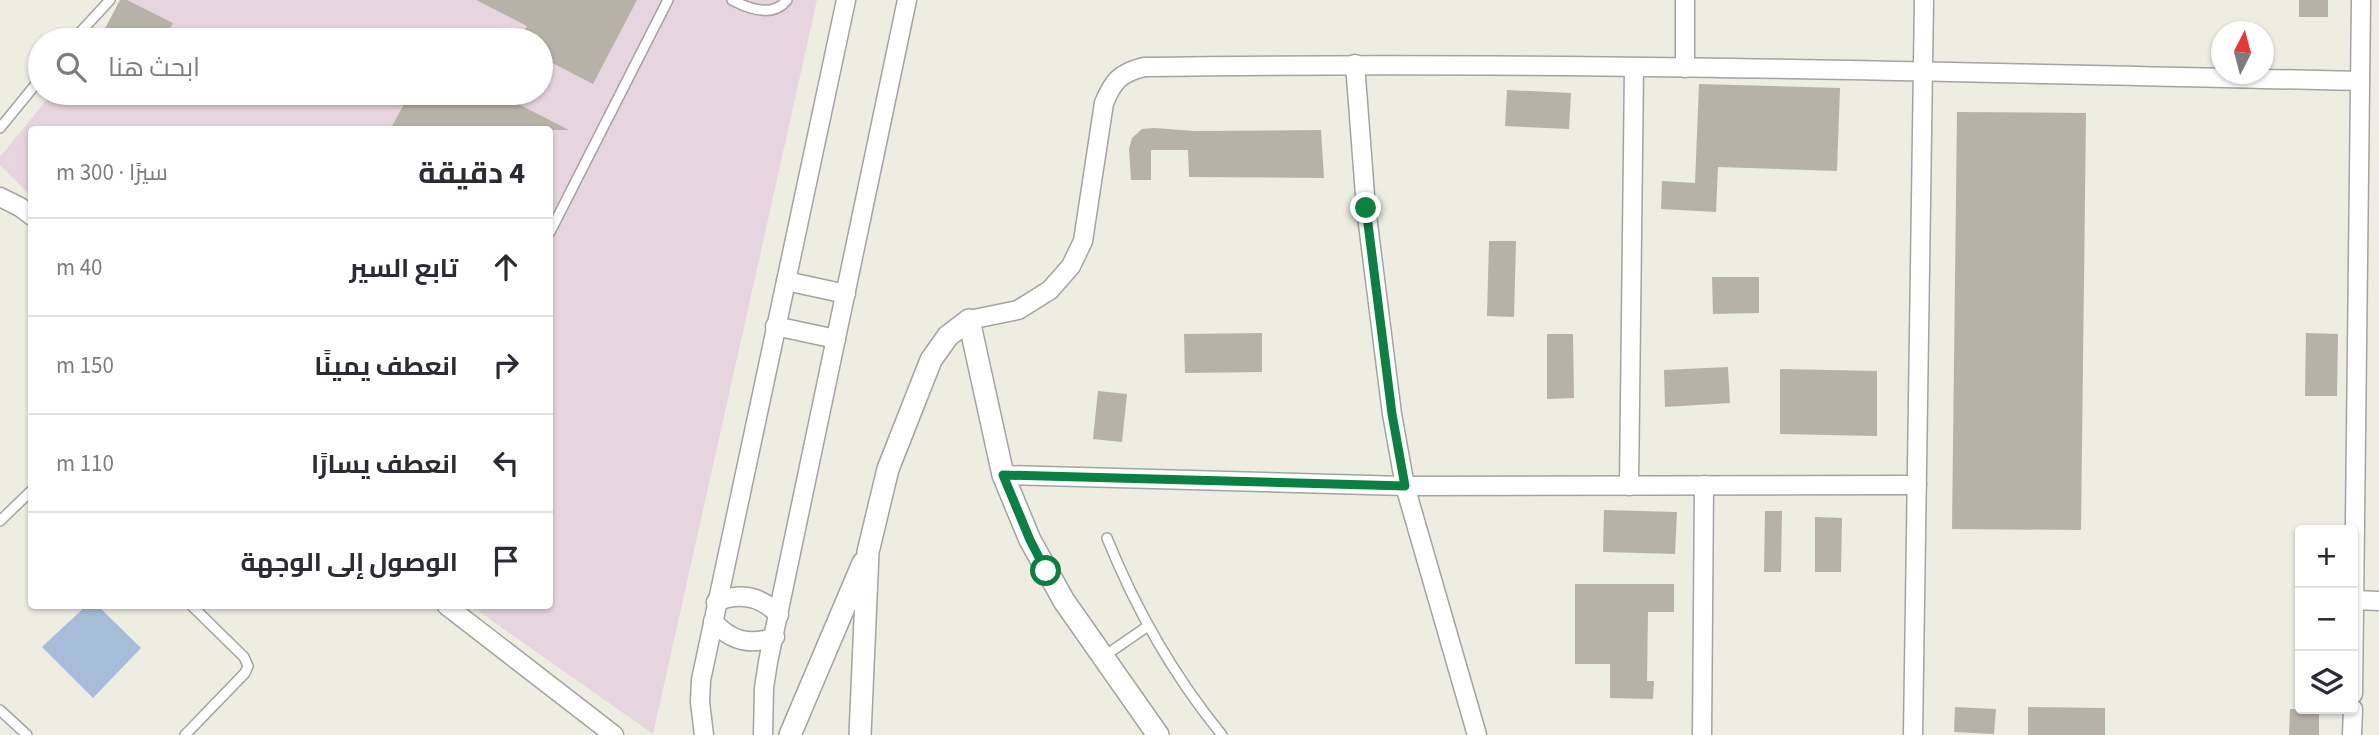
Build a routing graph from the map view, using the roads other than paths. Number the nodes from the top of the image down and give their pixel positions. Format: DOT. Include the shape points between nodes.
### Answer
graph roads {
  1 [pos="110,0"];
  2 [pos="668,0"];
  3 [pos="732,0"];
  4 [pos="787,0"];
  5 [pos="846,0"];
  6 [pos="907,0"];
  7 [pos="1685,0"];
  8 [pos="1924,0"];
  9 [pos="2361,0"];
  10 [pos="84,28"];
  11 [pos="1355,64"];
  12 [pos="1633,68"];
  13 [pos="1685,68"];
  14 [pos="1923,72"];
  15 [pos="2360,81"];
  16 [pos="28,94"];
  17 [pos="0,128"];
  18 [pos="0,197"];
  19 [pos="28,213"];
  20 [pos="553,226"];
  21 [pos="786,281"];
  22 [pos="846,293"];
  23 [pos="969,320"];
  24 [pos="775,326"];
  25 [pos="836,339"];
  26 [pos="1003,475"];
  27 [pos="1629,485"];
  28 [pos="1704,485"];
  29 [pos="1917,485"];
  30 [pos="1405,486"];
  31 [pos="28,494"];
  32 [pos="0,521"];
  33 [pos="1108,538"];
  34 [pos="868,552"];
  35 [pos="2354,588"];
  36 [pos="2358,600"];
  37 [pos="2379,601"];
  38 [pos="716,603"];
  39 [pos="195,609"];
  40 [pos="451,609"];
  41 [pos="779,615"];
  42 [pos="713,621"];
  43 [pos="1148,626"];
  44 [pos="775,637"];
  45 [pos="1101,658"];
  46 [pos="0,710"];
  47 [pos="2353,714"];
  48 [pos="27,735"];
  49 [pos="185,735"];
  50 [pos="614,735"];
  51 [pos="704,735"];
  52 [pos="763,735"];
  53 [pos="790,735"];
  54 [pos="860,735"];
  55 [pos="1158,735"];
  56 [pos="1222,735"];
  57 [pos="1477,735"];
  58 [pos="1702,735"];
  59 [pos="1913,735"];
  60 [pos="2352,735"];
  1 -- 10 [label="lane"];
  2 -- 20 [label="lane"];
  3 -- 4 [label="lane" via="772,11"];
  5 -- 21 [label="street"];
  6 -- 22 [label="street"];
  7 -- 13 [label="street"];
  8 -- 14 [label="street"];
  9 -- 15 [label="street"];
  11 -- 12 [label="street"];
  11 -- 23 [label="street" via="1144,67 1129,71 1112,84 1104,103 1083,241 1070,266 1050,290 1018,310"];
  11 -- 30 [label="street" via="1366,208"];
  12 -- 13 [label="street"];
  12 -- 27 [label="street"];
  13 -- 14 [label="street"];
  14 -- 15 [label="street"];
  14 -- 29 [label="street"];
  15 -- 35 [label="street"];
  16 -- 17 [label="lane"];
  18 -- 19 [label="street"];
  21 -- 22 [label="street"];
  21 -- 24 [label="street"];
  22 -- 25 [label="street"];
  23 -- 26 [label="street"];
  23 -- 34 [label="street" via="948,336 931,360 888,470"];
  24 -- 25 [label="street"];
  24 -- 38 [label="street"];
  25 -- 41 [label="street"];
  26 -- 30 [label="street"];
  26 -- 45 [label="street" via="1046,571"];
  27 -- 28 [label="street"];
  27 -- 30 [label="street"];
  28 -- 29 [label="street"];
  28 -- 58 [label="street"];
  29 -- 59 [label="street"];
  30 -- 57 [label="street"];
  31 -- 32 [label="lane"];
  33 -- 43 [label="lane"];
  34 -- 53 [label="street"];
  34 -- 54 [label="street"];
  36 -- 37 [label="street"];
  38 -- 41 [label="street" via="750,597"];
  38 -- 42 [label="street"];
  39 -- 49 [label="lane" via="248,666"];
  40 -- 50 [label="street"];
  41 -- 44 [label="street"];
  42 -- 44 [label="street" via="741,640"];
  42 -- 51 [label="street" via="701,680"];
  43 -- 45 [label="lane"];
  43 -- 56 [label="lane"];
  44 -- 52 [label="street" via="764,688"];
  45 -- 55 [label="street"];
  46 -- 48 [label="lane"];
  47 -- 60 [label="street"];
}
